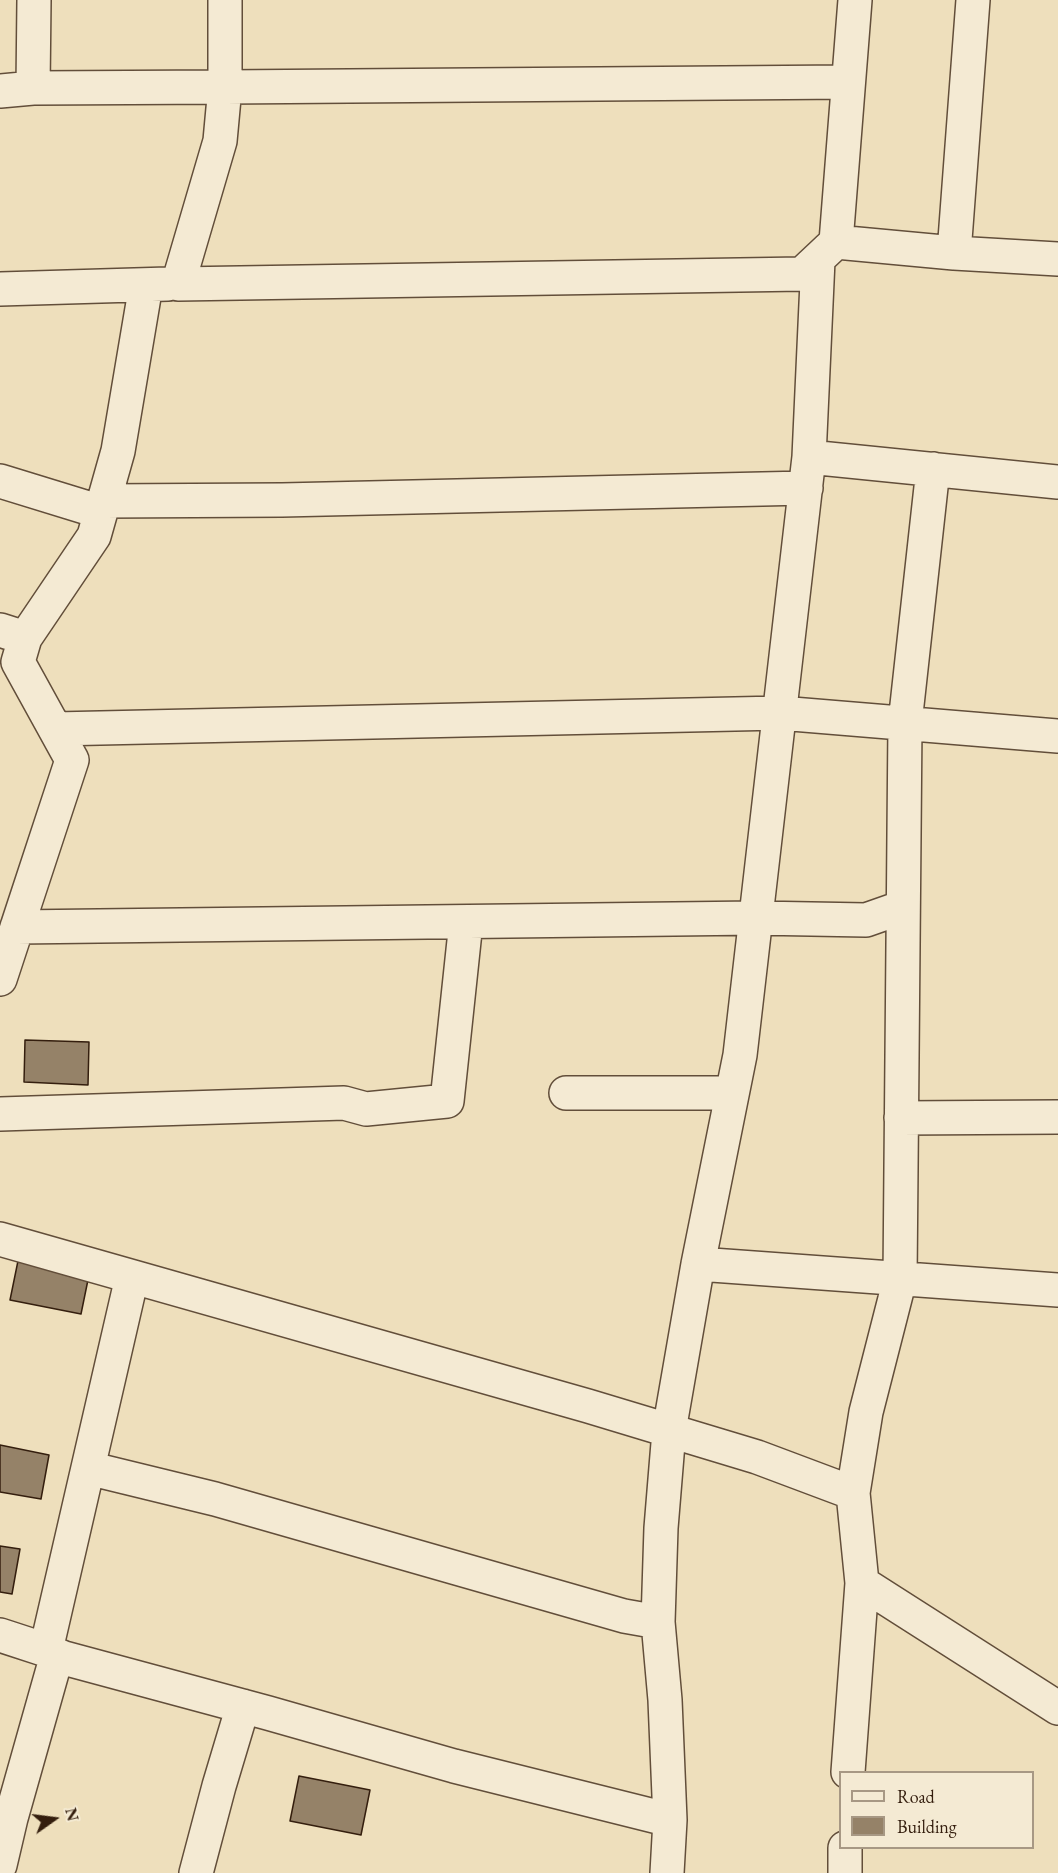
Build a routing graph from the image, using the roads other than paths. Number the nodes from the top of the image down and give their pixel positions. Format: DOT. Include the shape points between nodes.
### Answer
graph roads {
  1 [pos="34,0"];
  2 [pos="225,0"];
  3 [pos="855,0"];
  4 [pos="973,0"];
  5 [pos="848,82"];
  6 [pos="225,87"];
  7 [pos="33,88"];
  8 [pos="0,91"];
  9 [pos="827,251"];
  10 [pos="954,253"];
  11 [pos="1058,259"];
  12 [pos="178,284"];
  13 [pos="146,285"];
  14 [pos="0,290"];
  15 [pos="933,469"];
  16 [pos="808,472"];
  17 [pos="0,481"];
  18 [pos="1058,482"];
  19 [pos="102,506"];
  20 [pos="13,634"];
  21 [pos="780,713"];
  22 [pos="904,723"];
  23 [pos="55,729"];
  24 [pos="1058,736"];
  25 [pos="903,907"];
  26 [pos="756,918"];
  27 [pos="466,922"];
  28 [pos="17,927"];
  29 [pos="0,979"];
  30 [pos="566,1093"];
  31 [pos="732,1093"];
  32 [pos="0,1114"];
  33 [pos="1058,1117"];
  34 [pos="901,1118"];
  35 [pos="0,1239"];
  36 [pos="698,1264"];
  37 [pos="132,1276"];
  38 [pos="900,1279"];
  39 [pos="1058,1290"];
  40 [pos="669,1431"];
  41 [pos="88,1468"];
  42 [pos="853,1493"];
  43 [pos="862,1583"];
  44 [pos="658,1622"];
  45 [pos="0,1635"];
  46 [pos="52,1652"];
  47 [pos="243,1706"];
  48 [pos="1058,1708"];
  49 [pos="848,1771"];
  50 [pos="670,1820"];
  51 [pos="844,1849"];
  52 [pos="0,1865"];
  53 [pos="196,1873"];
  54 [pos="667,1873"];
  55 [pos="845,1873"];
  1 -- 7 [label="street"];
  2 -- 6 [label="street"];
  3 -- 5 [label="street"];
  4 -- 10 [label="street"];
  5 -- 6 [label="street"];
  5 -- 9 [label="street"];
  6 -- 7 [label="street"];
  6 -- 12 [label="street" via="220,141"];
  7 -- 8 [label="street"];
  9 -- 10 [label="street"];
  9 -- 12 [label="street" via="802,274"];
  9 -- 16 [label="street"];
  10 -- 11 [label="street"];
  12 -- 13 [label="street"];
  13 -- 14 [label="street"];
  13 -- 19 [label="street" via="118,452"];
  15 -- 16 [label="street"];
  15 -- 18 [label="street"];
  15 -- 22 [label="street"];
  16 -- 19 [label="street"];
  16 -- 21 [label="street"];
  17 -- 19 [label="street"];
  19 -- 20 [label="street" via="94,536"];
  20 -- 23 [label="street" via="18,662"];
  21 -- 22 [label="street"];
  21 -- 23 [label="street"];
  21 -- 26 [label="street"];
  22 -- 24 [label="street"];
  22 -- 25 [label="street"];
  23 -- 28 [label="street" via="72,760"];
  25 -- 26 [label="street" via="866,920"];
  25 -- 34 [label="street"];
  26 -- 27 [label="street"];
  26 -- 31 [label="street"];
  27 -- 28 [label="street"];
  27 -- 32 [label="street" via="447,1101 366,1109 344,1103"];
  28 -- 29 [label="street"];
  30 -- 31 [label="street"];
  31 -- 36 [label="street"];
  33 -- 34 [label="street"];
  34 -- 38 [label="street"];
  35 -- 37 [label="street"];
  36 -- 38 [label="street"];
  36 -- 40 [label="street"];
  37 -- 40 [label="street"];
  37 -- 41 [label="street"];
  38 -- 39 [label="street"];
  38 -- 42 [label="street" via="866,1412"];
  40 -- 42 [label="street" via="757,1457"];
  40 -- 44 [label="street"];
  41 -- 44 [label="street" via="215,1499 624,1616"];
  41 -- 46 [label="street"];
  42 -- 43 [label="street"];
  43 -- 48 [label="street"];
  43 -- 49 [label="street"];
  44 -- 50 [label="street"];
  45 -- 46 [label="street"];
  46 -- 47 [label="street"];
  46 -- 52 [label="street"];
  47 -- 50 [label="street" via="454,1766"];
  47 -- 53 [label="street"];
  50 -- 54 [label="street"];
  51 -- 55 [label="street"];
}
